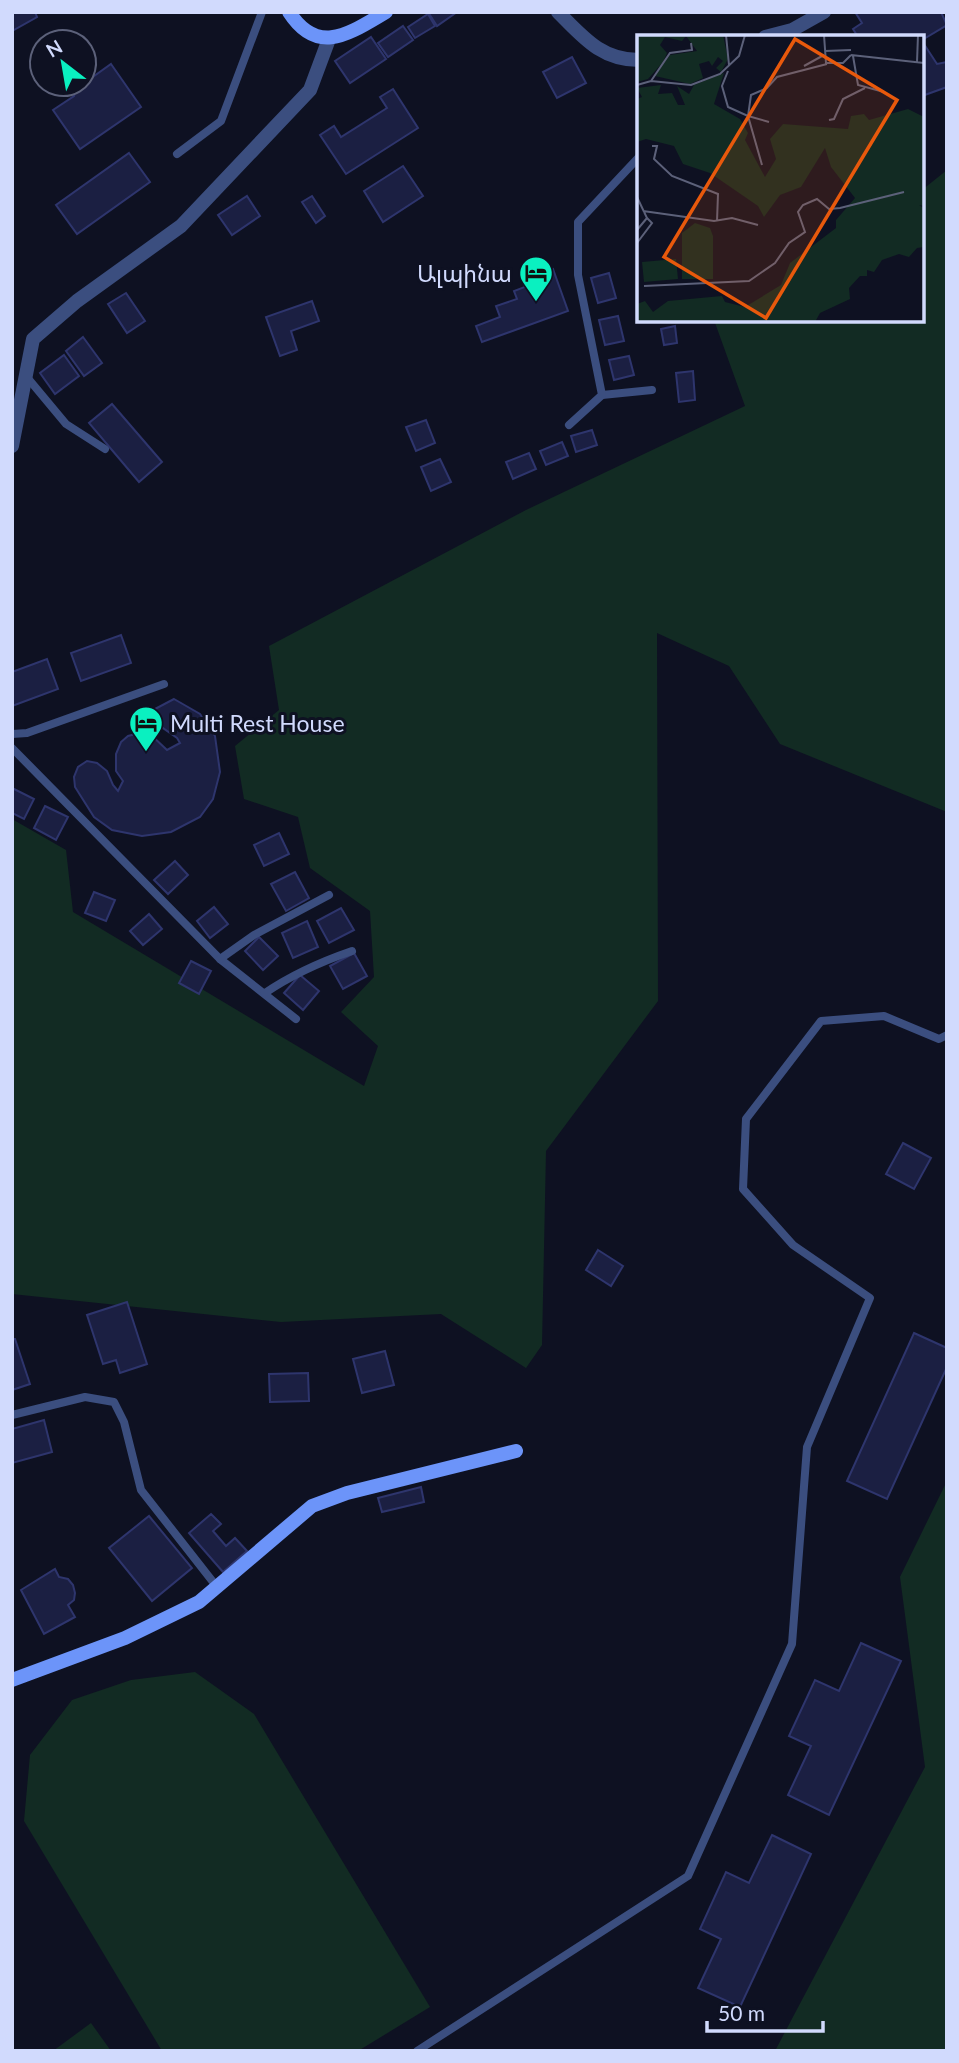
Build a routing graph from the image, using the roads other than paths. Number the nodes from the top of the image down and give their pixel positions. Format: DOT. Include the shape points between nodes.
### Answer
graph roads {
  1 [pos="262,12"];
  2 [pos="289,12"];
  3 [pos="386,12"];
  4 [pos="558,12"];
  5 [pos="824,12"];
  6 [pos="773,35"];
  7 [pos="329,39"];
  8 [pos="637,60"];
  9 [pos="177,154"];
  10 [pos="637,159"];
  11 [pos="26,376"];
  12 [pos="652,390"];
  13 [pos="602,396"];
  14 [pos="569,425"];
  15 [pos="12,446"];
  16 [pos="105,449"];
  17 [pos="164,684"];
  18 [pos="12,733"];
  19 [pos="12,748"];
  20 [pos="329,895"];
  21 [pos="352,951"];
  22 [pos="220,959"];
  23 [pos="265,993"];
  24 [pos="296,1019"];
  25 [pos="947,1035"];
  26 [pos="12,1415"];
  27 [pos="516,1451"];
  28 [pos="217,1587"];
  29 [pos="12,1680"];
  30 [pos="418,2051"];
  1 -- 9 [label="lane" via="220,121"];
  2 -- 7 [label="street" via="298,26"];
  3 -- 7 [label="street"];
  4 -- 8 [label="street" via="600,51"];
  5 -- 6 [label="street"];
  7 -- 11 [label="street" via="310,90 181,226 77,301 33,339"];
  10 -- 13 [label="lane" via="578,222 578,275"];
  11 -- 15 [label="street"];
  11 -- 16 [label="lane" via="66,424"];
  12 -- 13 [label="lane"];
  13 -- 14 [label="lane"];
  17 -- 18 [label="lane" via="27,733"];
  19 -- 22 [label="lane"];
  20 -- 22 [label="lane"];
  21 -- 23 [label="lane" via="317,963"];
  22 -- 23 [label="lane"];
  23 -- 24 [label="lane"];
  25 -- 30 [label="lane" via="939,1040 884,1016 821,1020 746,1119 743,1189 793,1245 870,1298 807,1447 792,1644 688,1876"];
  26 -- 28 [label="lane" via="85,1397 114,1402 124,1422 141,1490"];
  27 -- 28 [label="street" via="312,1506"];
  28 -- 29 [label="street" via="198,1602 125,1637"];
}
